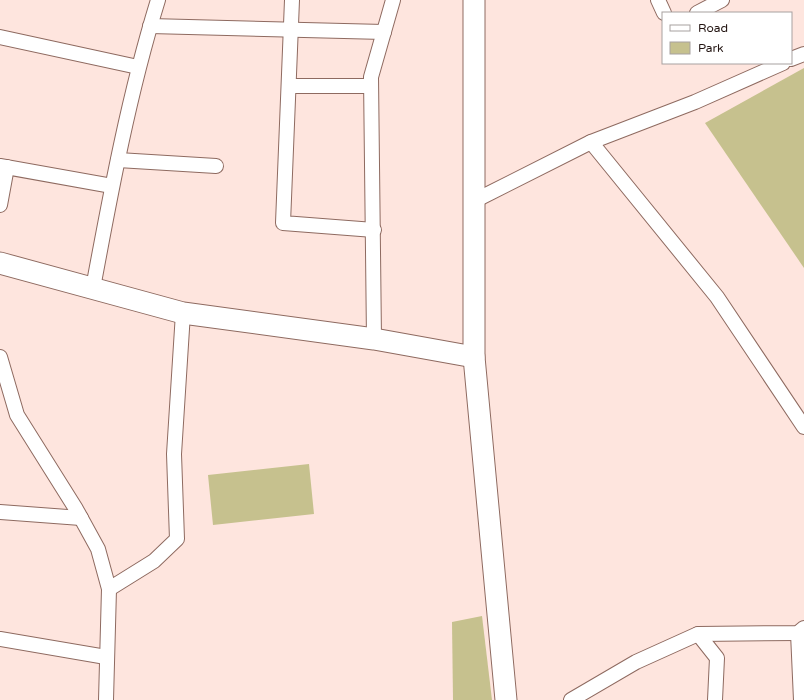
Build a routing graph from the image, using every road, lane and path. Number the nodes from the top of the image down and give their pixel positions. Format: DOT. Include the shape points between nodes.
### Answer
graph roads {
  1 [pos="158,0"];
  2 [pos="292,0"];
  3 [pos="393,0"];
  4 [pos="474,0"];
  5 [pos="658,0"];
  6 [pos="722,0"];
  7 [pos="664,12"];
  8 [pos="699,12"];
  9 [pos="150,26"];
  10 [pos="291,28"];
  11 [pos="384,32"];
  12 [pos="0,37"];
  13 [pos="804,54"];
  14 [pos="792,59"];
  15 [pos="781,64"];
  16 [pos="138,67"];
  17 [pos="289,86"];
  18 [pos="371,86"];
  19 [pos="591,142"];
  20 [pos="118,160"];
  21 [pos="3,166"];
  22 [pos="216,166"];
  23 [pos="112,186"];
  24 [pos="474,201"];
  25 [pos="0,205"];
  26 [pos="374,230"];
  27 [pos="0,263"];
  28 [pos="92,288"];
  29 [pos="183,313"];
  30 [pos="374,339"];
  31 [pos="474,357"];
  32 [pos="0,358"];
  33 [pos="804,427"];
  34 [pos="0,512"];
  35 [pos="81,518"];
  36 [pos="109,589"];
  37 [pos="801,631"];
  38 [pos="698,634"];
  39 [pos="0,639"];
  40 [pos="106,657"];
  41 [pos="106,700"];
  42 [pos="506,700"];
  43 [pos="571,700"];
  44 [pos="715,700"];
  45 [pos="801,700"];
  1 -- 9 [label="street"];
  2 -- 10 [label="street"];
  3 -- 11 [label="street"];
  4 -- 24 [label="street"];
  5 -- 7 [label="street"];
  6 -- 8 [label="street"];
  9 -- 10 [label="street"];
  9 -- 16 [label="street"];
  10 -- 11 [label="street"];
  10 -- 17 [label="street"];
  11 -- 18 [label="street" via="371,76"];
  12 -- 16 [label="street"];
  13 -- 14 [label="street"];
  15 -- 19 [label="street" via="695,102"];
  16 -- 20 [label="street"];
  17 -- 18 [label="street"];
  17 -- 26 [label="street" via="283,223"];
  18 -- 26 [label="street"];
  19 -- 24 [label="street"];
  19 -- 33 [label="street" via="717,297"];
  20 -- 22 [label="street"];
  20 -- 23 [label="street"];
  21 -- 23 [label="street"];
  21 -- 25 [label="street"];
  23 -- 28 [label="street"];
  24 -- 31 [label="street"];
  26 -- 30 [label="street"];
  27 -- 28 [label="street"];
  28 -- 29 [label="street"];
  29 -- 30 [label="street"];
  29 -- 36 [label="street" via="174,454 177,540 154,562"];
  30 -- 31 [label="street"];
  31 -- 42 [label="street"];
  32 -- 35 [label="street" via="17,415"];
  34 -- 35 [label="street"];
  35 -- 36 [label="street" via="98,550"];
  36 -- 40 [label="street"];
  37 -- 38 [label="street"];
  37 -- 45 [label="street"];
  38 -- 43 [label="street" via="636,662"];
  38 -- 44 [label="street" via="717,658"];
  39 -- 40 [label="street"];
  40 -- 41 [label="street"];
}
